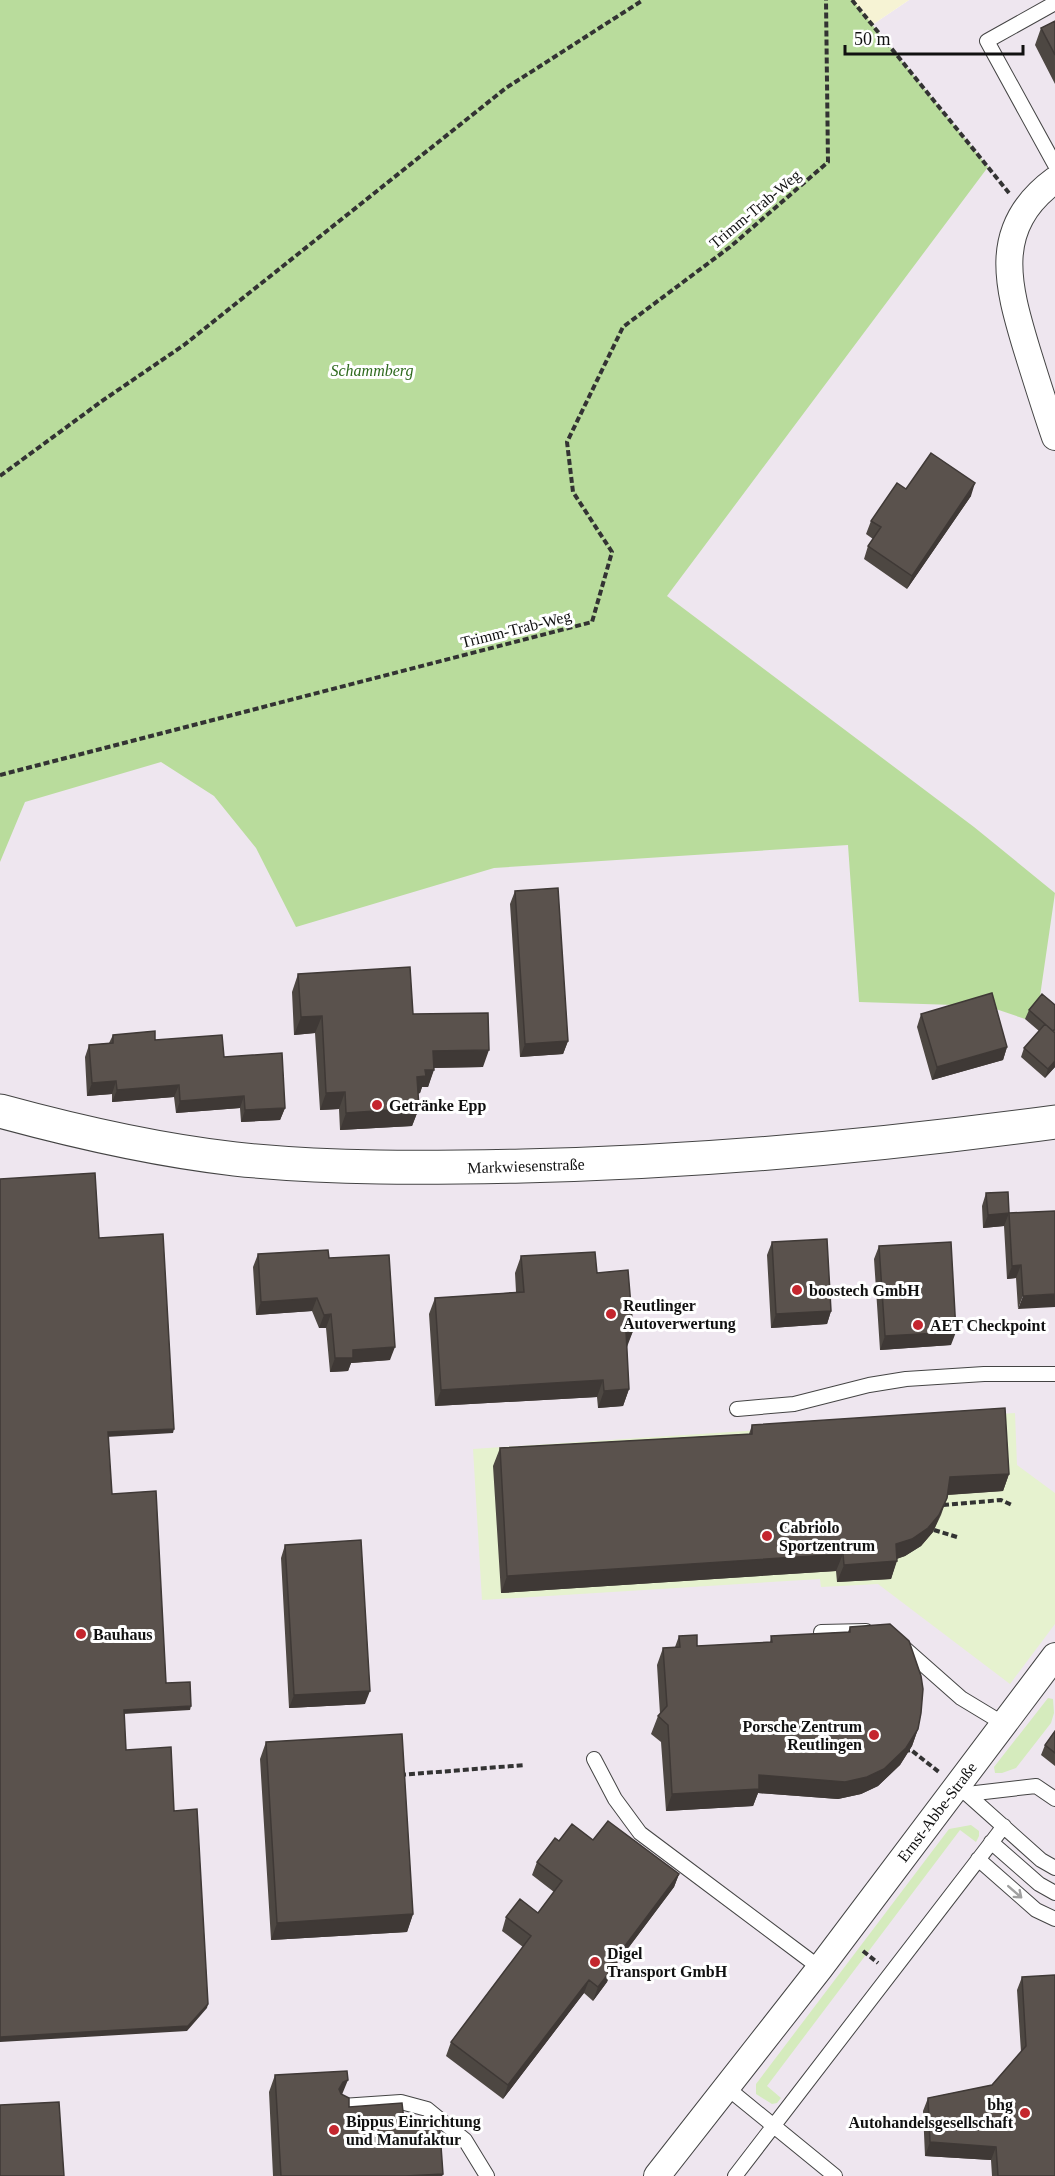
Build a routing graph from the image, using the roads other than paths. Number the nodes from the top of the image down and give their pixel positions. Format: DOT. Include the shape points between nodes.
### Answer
graph roads {
  1 [pos="1055,3"];
  2 [pos="1055,165"];
  3 [pos="1055,180"];
  4 [pos="1055,437"];
  5 [pos="0,1111"];
  6 [pos="1055,1122"];
  7 [pos="1055,1374"];
  8 [pos="737,1409"];
  9 [pos="821,1632"];
  10 [pos="1051,1670"];
  11 [pos="1004,1724"];
  12 [pos="594,1759"];
  13 [pos="954,1783"];
  14 [pos="1055,1798"];
  15 [pos="1004,1827"];
  16 [pos="991,1842"];
  17 [pos="978,1859"];
  18 [pos="1055,1868"];
  19 [pos="1055,1893"];
  20 [pos="1055,1918"];
  21 [pos="820,1968"];
  22 [pos="726,2087"];
  23 [pos="342,2106"];
  24 [pos="773,2125"];
  25 [pos="487,2176"];
  26 [pos="657,2176"];
  27 [pos="735,2176"];
  28 [pos="835,2176"];
  1 -- 2 [label="lane" via="987,40"];
  3 -- 4 [label="street" via="1039,191 1024,211 1014,231 1008,269 1010,288"];
  5 -- 6 [label="street, Markwiesenstraße" via="121,1141 232,1159 301,1165 442,1168 771,1154"];
  7 -- 8 [label="lane" via="906,1379 794,1404"];
  9 -- 11 [label="lane" via="889,1635 962,1698"];
  10 -- 11 [label="street, Ernst-Abbe-Straße"];
  11 -- 13 [label="street, Ernst-Abbe-Straße"];
  12 -- 21 [label="lane" via="610,1791 640,1833"];
  13 -- 14 [label="lane" via="1036,1786"];
  13 -- 15 [label="lane"];
  13 -- 21 [label="street, Ernst-Abbe-Straße"];
  15 -- 16 [label="lane"];
  15 -- 18 [label="lane"];
  16 -- 17 [label="lane"];
  16 -- 19 [label="lane"];
  17 -- 20 [label="lane, one-way" via="1036,1910"];
  17 -- 24 [label="lane"];
  21 -- 22 [label="street, Ernst-Abbe-Straße"];
  22 -- 24 [label="lane"];
  22 -- 26 [label="street, Ernst-Abbe-Straße"];
  23 -- 25 [label="lane" via="401,2102 427,2109 465,2140"];
  24 -- 27 [label="lane"];
  24 -- 28 [label="lane"];
}
